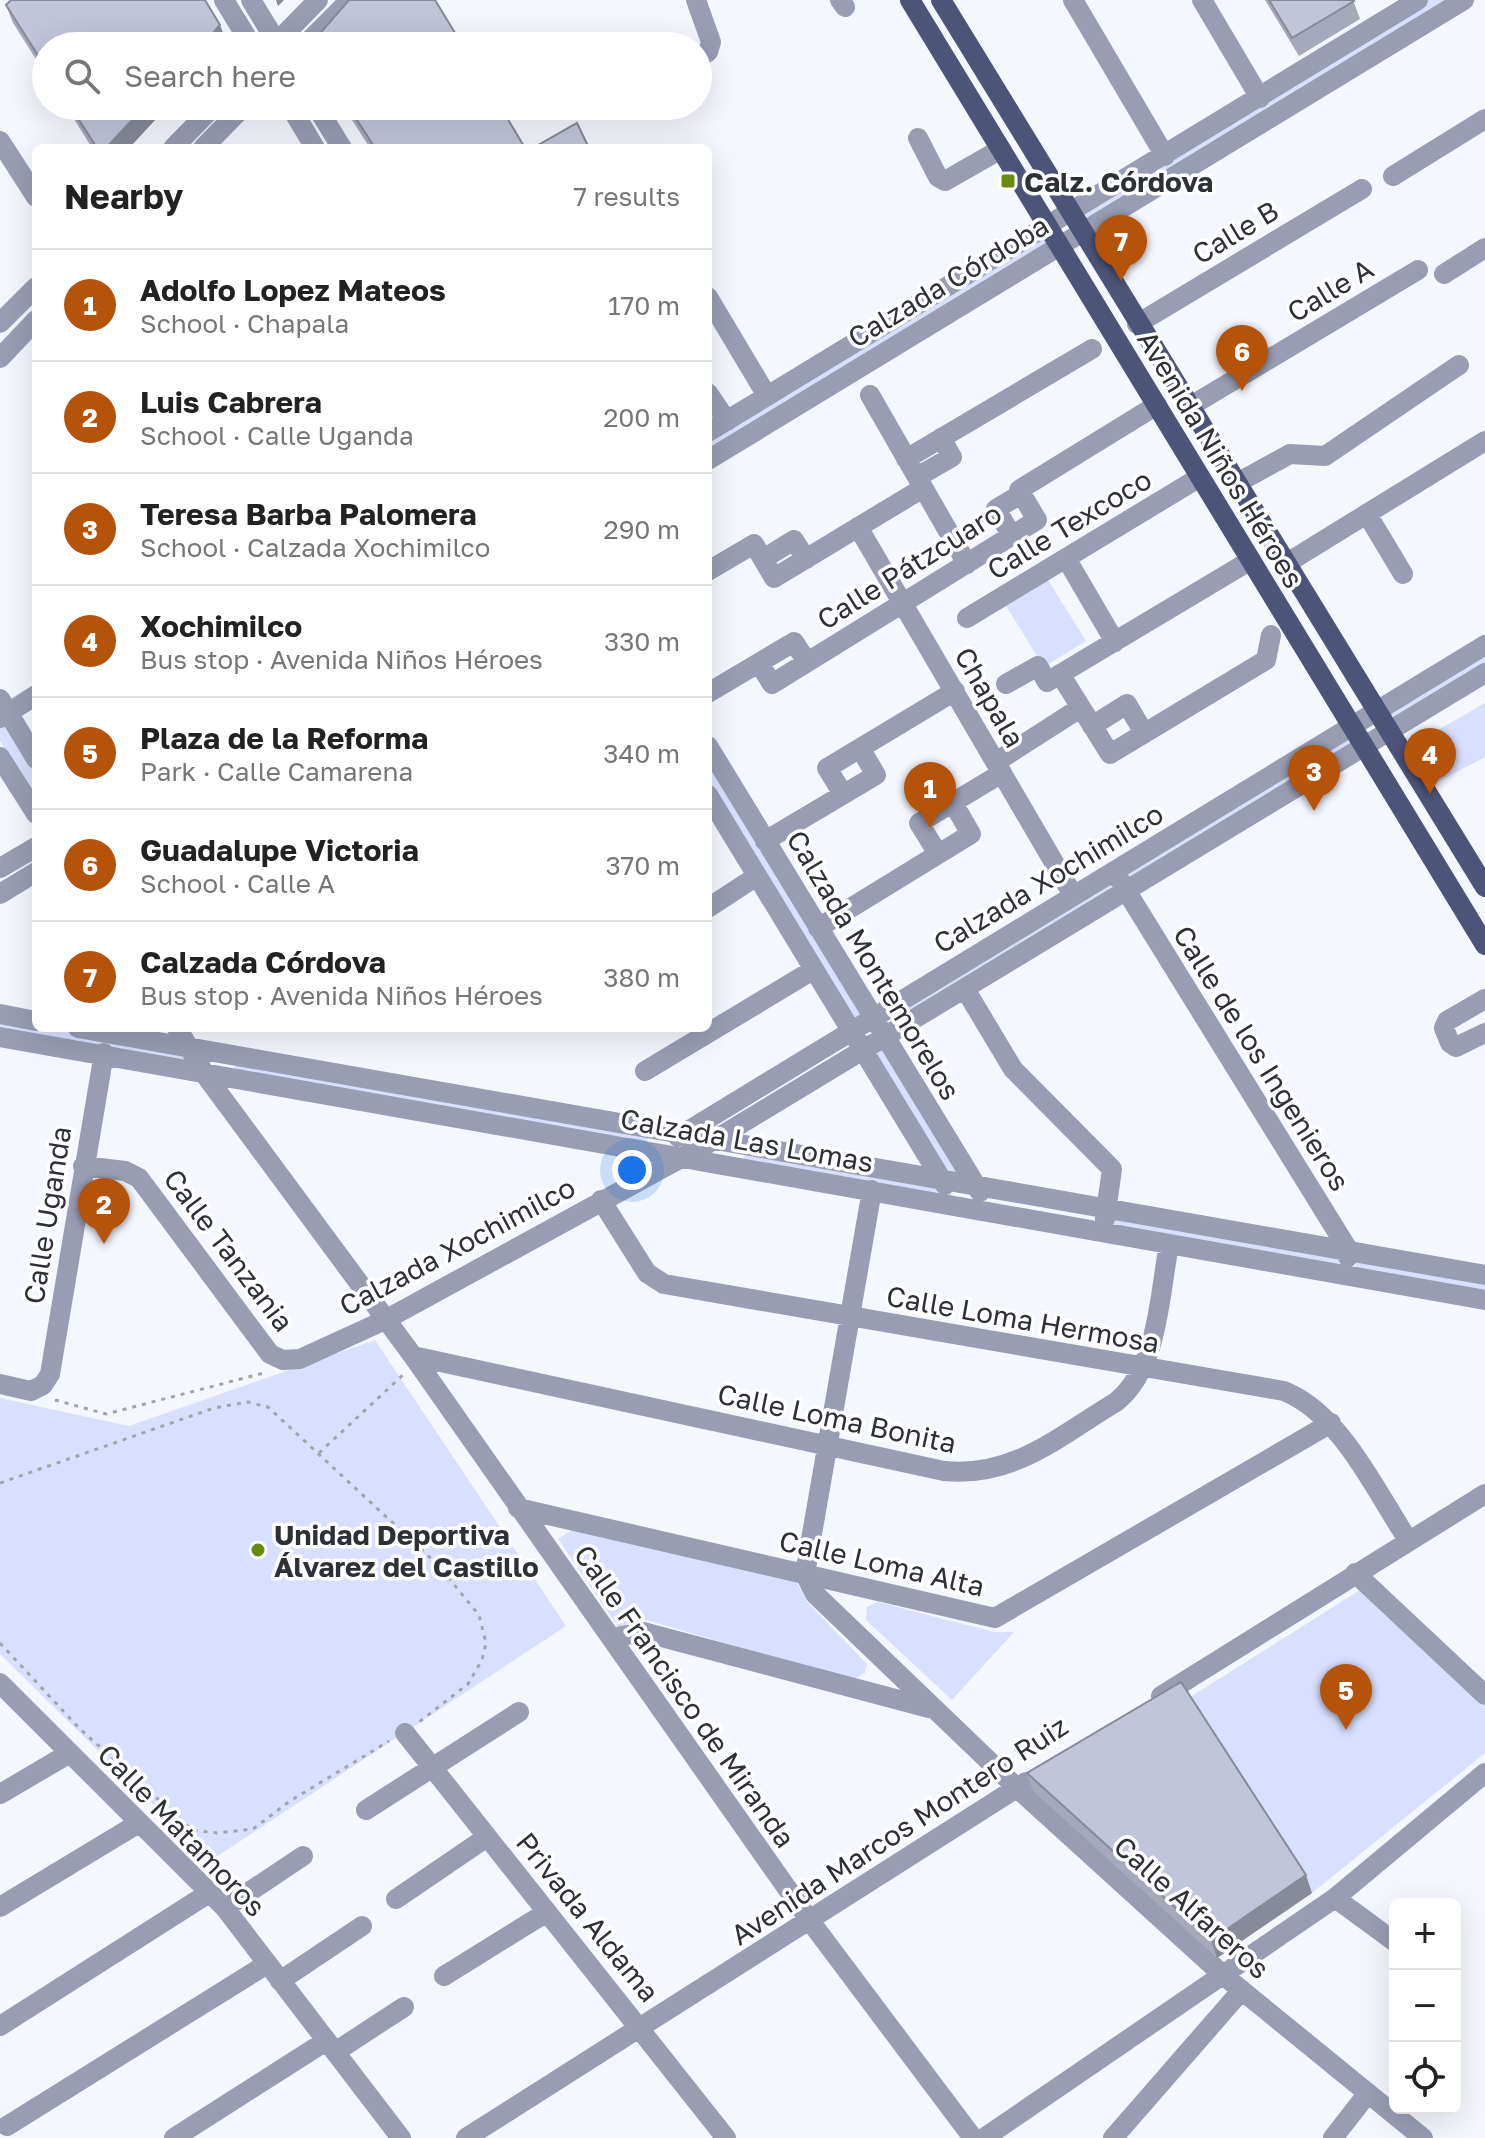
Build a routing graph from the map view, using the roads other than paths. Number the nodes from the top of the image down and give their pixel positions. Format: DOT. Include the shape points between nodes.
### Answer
graph roads {
  1 [pos="224,0"];
  2 [pos="251,0"];
  3 [pos="318,0"];
  4 [pos="350,0"];
  5 [pos="696,0"];
  6 [pos="910,0"];
  7 [pos="941,0"];
  8 [pos="1073,0"];
  9 [pos="1202,0"];
  10 [pos="1418,0"];
  11 [pos="1464,0"];
  12 [pos="243,32"];
  13 [pos="269,32"];
  14 [pos="288,32"];
  15 [pos="318,32"];
  16 [pos="707,32"];
  17 [pos="1260,98"];
  18 [pos="1485,119"];
  19 [pos="200,120"];
  20 [pos="230,120"];
  21 [pos="298,120"];
  22 [pos="325,120"];
  23 [pos="918,138"];
  24 [pos="0,141"];
  25 [pos="177,144"];
  26 [pos="207,144"];
  27 [pos="313,144"];
  28 [pos="340,144"];
  29 [pos="1001,149"];
  30 [pos="1165,156"];
  31 [pos="1393,176"];
  32 [pos="1362,189"];
  33 [pos="32,191"];
  34 [pos="1070,214"];
  35 [pos="1048,227"];
  36 [pos="1081,233"];
  37 [pos="1060,246"];
  38 [pos="1485,248"];
  39 [pos="1418,270"];
  40 [pos="1444,274"];
  41 [pos="32,291"];
  42 [pos="712,304"];
  43 [pos="0,323"];
  44 [pos="32,324"];
  45 [pos="1137,324"];
  46 [pos="1092,349"];
  47 [pos="0,358"];
  48 [pos="823,363"];
  49 [pos="1459,365"];
  50 [pos="835,383"];
  51 [pos="870,395"];
  52 [pos="767,396"];
  53 [pos="712,399"];
  54 [pos="1157,405"];
  55 [pos="1189,407"];
  56 [pos="727,421"];
  57 [pos="712,430"];
  58 [pos="941,438"];
  59 [pos="1485,441"];
  60 [pos="712,458"];
  61 [pos="906,459"];
  62 [pos="1200,477"];
  63 [pos="920,482"];
  64 [pos="1237,483"];
  65 [pos="1021,494"];
  66 [pos="1367,514"];
  67 [pos="858,527"];
  68 [pos="1012,536"];
  69 [pos="1066,558"];
  70 [pos="1251,560"];
  71 [pos="1287,563"];
  72 [pos="967,564"];
  73 [pos="712,569"];
  74 [pos="1403,574"];
  75 [pos="902,603"];
  76 [pos="967,618"];
  77 [pos="1271,635"];
  78 [pos="1115,642"];
  79 [pos="1485,645"];
  80 [pos="1466,657"];
  81 [pos="1060,674"];
  82 [pos="1483,679"];
  83 [pos="1006,684"];
  84 [pos="712,691"];
  85 [pos="955,691"];
  86 [pos="32,697"];
  87 [pos="3,710"];
  88 [pos="1377,711"];
  89 [pos="1086,717"];
  90 [pos="1352,727"];
  91 [pos="1389,730"];
  92 [pos="1144,733"];
  93 [pos="1364,746"];
  94 [pos="860,748"];
  95 [pos="32,753"];
  96 [pos="712,753"];
  97 [pos="0,757"];
  98 [pos="999,768"];
  99 [pos="843,794"];
  100 [pos="738,796"];
  101 [pos="712,802"];
  102 [pos="953,803"];
  103 [pos="32,808"];
  104 [pos="765,841"];
  105 [pos="32,849"];
  106 [pos="938,854"];
  107 [pos="0,868"];
  108 [pos="32,874"];
  109 [pos="757,876"];
  110 [pos="1120,880"];
  111 [pos="1485,887"];
  112 [pos="0,894"];
  113 [pos="1073,895"];
  114 [pos="712,905"];
  115 [pos="818,928"];
  116 [pos="1485,945"];
  117 [pos="813,970"];
  118 [pos="965,989"];
  119 [pos="1485,999"];
  120 [pos="0,1014"];
  121 [pos="872,1016"];
  122 [pos="32,1020"];
  123 [pos="851,1029"];
  124 [pos="712,1031"];
  125 [pos="101,1032"];
  126 [pos="180,1032"];
  127 [pos="710,1032"];
  128 [pos="1485,1033"];
  129 [pos="885,1036"];
  130 [pos="0,1037"];
  131 [pos="189,1047"];
  132 [pos="863,1050"];
  133 [pos="104,1053"];
  134 [pos="645,1071"];
  135 [pos="206,1076"];
  136 [pos="682,1133"];
  137 [pos="716,1139"];
  138 [pos="662,1153"];
  139 [pos="684,1157"];
  140 [pos="83,1166"];
  141 [pos="655,1173"];
  142 [pos="941,1179"];
  143 [pos="976,1185"];
  144 [pos="872,1190"];
  145 [pos="601,1200"];
  146 [pos="958,1206"];
  147 [pos="1107,1209"];
  148 [pos="992,1212"];
  149 [pos="1102,1232"];
  150 [pos="1169,1245"];
  151 [pos="1349,1251"];
  152 [pos="1485,1275"];
  153 [pos="1346,1277"];
  154 [pos="1485,1300"];
  155 [pos="848,1318"];
  156 [pos="385,1320"];
  157 [pos="413,1356"];
  158 [pos="283,1360"];
  159 [pos="1145,1369"];
  160 [pos="0,1384"];
  161 [pos="1331,1423"];
  162 [pos="827,1446"];
  163 [pos="1485,1494"];
  164 [pos="518,1508"];
  165 [pos="1408,1540"];
  166 [pos="1355,1573"];
  167 [pos="805,1574"];
  168 [pos="611,1638"];
  169 [pos="0,1683"];
  170 [pos="1485,1695"];
  171 [pos="1147,1705"];
  172 [pos="933,1709"];
  173 [pos="519,1712"];
  174 [pos="405,1733"];
  175 [pos="70,1753"];
  176 [pos="430,1767"];
  177 [pos="1043,1772"];
  178 [pos="1485,1773"];
  179 [pos="1017,1788"];
  180 [pos="0,1794"];
  181 [pos="366,1810"];
  182 [pos="139,1823"];
  183 [pos="487,1837"];
  184 [pos="303,1856"];
  185 [pos="209,1893"];
  186 [pos="1335,1898"];
  187 [pos="396,1899"];
  188 [pos="0,1907"];
  189 [pos="225,1908"];
  190 [pos="547,1912"];
  191 [pos="810,1921"];
  192 [pos="362,1926"];
  193 [pos="1389,1938"];
  194 [pos="267,1964"];
  195 [pos="1223,1975"];
  196 [pos="444,1976"];
  197 [pos="280,1981"];
  198 [pos="1242,1990"];
  199 [pos="404,2007"];
  200 [pos="0,2026"];
  201 [pos="641,2027"];
  202 [pos="330,2046"];
  203 [pos="1368,2093"];
  204 [pos="7,2126"];
  205 [pos="174,2138"];
  206 [pos="401,2138"];
  207 [pos="466,2138"];
  208 [pos="726,2138"];
  209 [pos="973,2138"];
  210 [pos="984,2138"];
  211 [pos="1113,2138"];
  212 [pos="1333,2138"];
  213 [pos="1423,2138"];
  1 -- 12 [label="street"];
  2 -- 13 [label="street"];
  3 -- 14 [label="street"];
  4 -- 15 [label="street"];
  5 -- 16 [label="street"];
  6 -- 29 [label="main road, Avenida Niños Héroes"];
  7 -- 34 [label="main road, Avenida Niños Héroes"];
  8 -- 30 [label="street"];
  9 -- 17 [label="street"];
  10 -- 17 [label="street, Calzada Córdoba"];
  11 -- 36 [label="street, Calzada Córdoba"];
  17 -- 30 [label="street, Calzada Córdoba"];
  18 -- 31 [label="street"];
  19 -- 25 [label="street"];
  20 -- 26 [label="street"];
  21 -- 27 [label="street"];
  22 -- 28 [label="street"];
  23 -- 29 [label="street" via="945,181"];
  24 -- 33 [label="street"];
  29 -- 35 [label="main road, Avenida Niños Héroes"];
  30 -- 34 [label="street, Calzada Córdoba"];
  32 -- 45 [label="street, Calle B"];
  34 -- 35 [label="street, Calzada Córdoba"];
  34 -- 36 [label="main road, Avenida Niños Héroes"];
  35 -- 37 [label="main road, Avenida Niños Héroes"];
  35 -- 48 [label="street, Calzada Córdoba"];
  36 -- 37 [label="street, Calzada Córdoba"];
  36 -- 45 [label="main road, Avenida Niños Héroes"];
  37 -- 50 [label="street, Calzada Córdoba"];
  37 -- 54 [label="main road, Avenida Niños Héroes"];
  38 -- 40 [label="street"];
  39 -- 55 [label="street, Calle A"];
  41 -- 43 [label="street"];
  42 -- 52 [label="street"];
  44 -- 47 [label="street"];
  45 -- 55 [label="main road, Avenida Niños Héroes"];
  46 -- 58 [label="street"];
  48 -- 50 [label="street"];
  48 -- 52 [label="street, Calzada Córdoba"];
  49 -- 64 [label="street" via="1325,456 1290,454"];
  50 -- 60 [label="street, Calzada Córdoba"];
  51 -- 61 [label="street"];
  52 -- 56 [label="street, Calzada Córdoba"];
  53 -- 56 [label="street"];
  54 -- 62 [label="main road, Avenida Niños Héroes"];
  54 -- 65 [label="street, Calle Pátzcuaro" via="1019,490"];
  55 -- 64 [label="main road, Avenida Niños Héroes"];
  56 -- 57 [label="street, Calzada Córdoba"];
  58 -- 61 [label="street"];
  58 -- 63 [label="street" via="952,457"];
  59 -- 66 [label="street"];
  61 -- 63 [label="street"];
  62 -- 69 [label="street, Calle Texcoco"];
  62 -- 70 [label="main road, Avenida Niños Héroes"];
  63 -- 67 [label="street"];
  63 -- 72 [label="street"];
  64 -- 71 [label="main road, Avenida Niños Héroes"];
  65 -- 68 [label="street, Calle Pátzcuaro" via="1037,520"];
  65 -- 68 [label="street" via="996,509"];
  66 -- 71 [label="street"];
  66 -- 74 [label="street"];
  67 -- 73 [label="street" via="774,578 754,544"];
  67 -- 75 [label="street, Chapala"];
  68 -- 72 [label="street, Calle Pátzcuaro"];
  69 -- 76 [label="street, Calle Texcoco"];
  69 -- 78 [label="street"];
  70 -- 78 [label="street"];
  70 -- 90 [label="main road, Avenida Niños Héroes"];
  71 -- 88 [label="main road, Avenida Niños Héroes"];
  72 -- 75 [label="street, Calle Pátzcuaro"];
  75 -- 84 [label="street, Calle Pátzcuaro" via="772,684 759,663"];
  75 -- 85 [label="street, Chapala"];
  77 -- 92 [label="street" via="1266,660"];
  78 -- 81 [label="street"];
  79 -- 80 [label="street, Calzada Xochimilco"];
  80 -- 82 [label="street"];
  80 -- 88 [label="street, Calzada Xochimilco"];
  81 -- 83 [label="street" via="1047,682 1038,666"];
  81 -- 89 [label="street"];
  82 -- 91 [label="street, Calzada Xochimilco"];
  85 -- 94 [label="street"];
  85 -- 98 [label="street, Chapala"];
  86 -- 87 [label="street"];
  87 -- 95 [label="street"];
  88 -- 90 [label="street, Calzada Xochimilco"];
  88 -- 91 [label="main road, Avenida Niños Héroes"];
  89 -- 92 [label="street" via="1127,704"];
  89 -- 92 [label="street" via="1110,754"];
  89 -- 98 [label="street"];
  90 -- 93 [label="main road, Avenida Niños Héroes"];
  90 -- 110 [label="street, Calzada Xochimilco"];
  91 -- 93 [label="street, Calzada Xochimilco"];
  91 -- 111 [label="main road, Avenida Niños Héroes"];
  93 -- 110 [label="street, Calzada Xochimilco"];
  93 -- 116 [label="main road, Avenida Niños Héroes"];
  94 -- 99 [label="street" via="827,768"];
  94 -- 99 [label="street" via="876,775"];
  96 -- 100 [label="street, Calzada Montemorelos"];
  97 -- 103 [label="street"];
  98 -- 102 [label="street"];
  98 -- 113 [label="street, Chapala"];
  99 -- 104 [label="street"];
  100 -- 101 [label="street"];
  100 -- 104 [label="street, Calzada Montemorelos"];
  101 -- 109 [label="street, Calzada Montemorelos"];
  102 -- 106 [label="street" via="971,834"];
  102 -- 106 [label="street" via="919,823"];
  104 -- 115 [label="street, Calzada Montemorelos"];
  105 -- 107 [label="street"];
  106 -- 115 [label="street"];
  108 -- 112 [label="street"];
  109 -- 114 [label="street"];
  109 -- 117 [label="street, Calzada Montemorelos"];
  110 -- 113 [label="street, Calzada Xochimilco"];
  110 -- 118 [label="street, Calzada Xochimilco"];
  110 -- 151 [label="street, Calle de los Ingenieros"];
  113 -- 121 [label="street, Calzada Xochimilco"];
  115 -- 121 [label="street, Calzada Montemorelos"];
  117 -- 123 [label="street, Calzada Montemorelos"];
  117 -- 124 [label="street"];
  118 -- 129 [label="street, Calzada Xochimilco"];
  118 -- 147 [label="street" via="1013,1069 1112,1169"];
  119 -- 128 [label="street" via="1444,1028 1456,1047"];
  120 -- 122 [label="street"];
  121 -- 123 [label="street, Calzada Xochimilco"];
  121 -- 129 [label="street, Calzada Montemorelos"];
  123 -- 132 [label="street, Calzada Montemorelos"];
  123 -- 136 [label="street, Calzada Xochimilco"];
  125 -- 131 [label="street, Calzada Las Lomas"];
  126 -- 131 [label="street, Calle Francisco de Miranda"];
  127 -- 134 [label="street"];
  129 -- 132 [label="street, Calzada Xochimilco"];
  129 -- 143 [label="street, Calzada Montemorelos"];
  130 -- 133 [label="street, Calzada Las Lomas"];
  131 -- 135 [label="street, Calle Francisco de Miranda"];
  131 -- 136 [label="street, Calzada Las Lomas"];
  132 -- 137 [label="street, Calzada Xochimilco"];
  132 -- 142 [label="street, Calzada Montemorelos"];
  133 -- 135 [label="street, Calzada Las Lomas"];
  133 -- 140 [label="street, Calle Uganda"];
  135 -- 138 [label="street, Calzada Las Lomas"];
  135 -- 156 [label="street, Calle Francisco de Miranda"];
  136 -- 137 [label="street, Calzada Las Lomas"];
  136 -- 138 [label="street, Calzada Xochimilco"];
  137 -- 139 [label="street, Calzada Xochimilco"];
  137 -- 142 [label="street, Calzada Las Lomas"];
  138 -- 139 [label="street, Calzada Las Lomas"];
  138 -- 141 [label="street, Calzada Xochimilco"];
  139 -- 141 [label="street, Calzada Xochimilco"];
  139 -- 144 [label="street, Calzada Las Lomas"];
  140 -- 158 [label="street, Calle Tanzania" via="125,1171 144,1183 270,1354"];
  140 -- 160 [label="street, Calle Uganda" via="50,1374 31,1391"];
  141 -- 145 [label="street, Calzada Xochimilco"];
  142 -- 143 [label="street, Calzada Las Lomas"];
  142 -- 146 [label="street, Calzada Montemorelos"];
  143 -- 147 [label="street, Calzada Las Lomas"];
  143 -- 148 [label="street, Calzada Montemorelos"];
  144 -- 146 [label="street, Calzada Las Lomas"];
  144 -- 155 [label="street"];
  145 -- 155 [label="street, Calle Loma Hermosa" via="647,1273 659,1282"];
  145 -- 156 [label="street, Calzada Xochimilco"];
  146 -- 148 [label="street, Calzada Las Lomas"];
  147 -- 149 [label="street"];
  147 -- 151 [label="street, Calzada Las Lomas"];
  148 -- 149 [label="street, Calzada Las Lomas"];
  149 -- 150 [label="street, Calzada Las Lomas"];
  150 -- 153 [label="street, Calzada Las Lomas"];
  150 -- 159 [label="street"];
  151 -- 152 [label="street, Calzada Las Lomas"];
  151 -- 153 [label="street"];
  153 -- 154 [label="street, Calzada Las Lomas"];
  155 -- 159 [label="street, Calle Loma Hermosa"];
  155 -- 162 [label="street"];
  156 -- 157 [label="street, Calle Francisco de Miranda"];
  156 -- 158 [label="street, Calzada Xochimilco" via="300,1359"];
  157 -- 162 [label="street, Calle Loma Bonita"];
  157 -- 164 [label="street, Calle Francisco de Miranda"];
  159 -- 161 [label="street, Calle Loma Hermosa" via="1284,1391 1305,1400"];
  159 -- 162 [label="street, Calle Loma Bonita" via="1116,1402 1006,1468 974,1474 944,1471"];
  161 -- 165 [label="street, Calle Loma Hermosa"];
  161 -- 167 [label="street, Calle Loma Alta" via="1000,1617"];
  162 -- 167 [label="street"];
  163 -- 165 [label="street"];
  164 -- 167 [label="street, Calle Loma Alta"];
  164 -- 168 [label="street, Calle Francisco de Miranda"];
  165 -- 166 [label="street"];
  166 -- 170 [label="street"];
  166 -- 171 [label="street"];
  167 -- 172 [label="street, Calle Alfareros" via="815,1594"];
  168 -- 172 [label="street, Calle Alfareros" via="643,1632"];
  168 -- 191 [label="street, Calle Francisco de Miranda"];
  169 -- 175 [label="street, Calle Matamoros"];
  172 -- 179 [label="street, Calle Alfareros"];
  173 -- 176 [label="street"];
  174 -- 176 [label="street, Privada Aldama"];
  175 -- 180 [label="street"];
  175 -- 182 [label="street, Calle Matamoros"];
  176 -- 181 [label="street"];
  176 -- 183 [label="street, Privada Aldama"];
  177 -- 179 [label="street, Avenida Marcos Montero Ruiz"];
  178 -- 186 [label="street"];
  179 -- 191 [label="street, Avenida Marcos Montero Ruiz"];
  179 -- 195 [label="street, Calle Alfareros"];
  182 -- 185 [label="street, Calle Matamoros"];
  182 -- 188 [label="street"];
  183 -- 187 [label="street"];
  183 -- 190 [label="street, Privada Aldama"];
  184 -- 189 [label="street"];
  185 -- 189 [label="street, Calle Matamoros"];
  185 -- 200 [label="street"];
  186 -- 193 [label="street"];
  186 -- 195 [label="street"];
  189 -- 194 [label="street, Calle Matamoros"];
  190 -- 196 [label="street"];
  190 -- 201 [label="street, Privada Aldama"];
  191 -- 201 [label="street, Avenida Marcos Montero Ruiz"];
  191 -- 209 [label="street, Calle Francisco de Miranda"];
  192 -- 197 [label="street"];
  194 -- 197 [label="street, Calle Matamoros"];
  194 -- 204 [label="street"];
  195 -- 198 [label="street, Calle Alfareros"];
  195 -- 210 [label="street"];
  197 -- 202 [label="street, Calle Matamoros"];
  198 -- 203 [label="street, Calle Alfareros"];
  198 -- 211 [label="street"];
  199 -- 202 [label="street"];
  201 -- 207 [label="street, Avenida Marcos Montero Ruiz"];
  201 -- 208 [label="street, Privada Aldama"];
  202 -- 205 [label="street"];
  202 -- 206 [label="street, Calle Matamoros"];
  203 -- 212 [label="street"];
  203 -- 213 [label="street, Calle Alfareros"];
}
